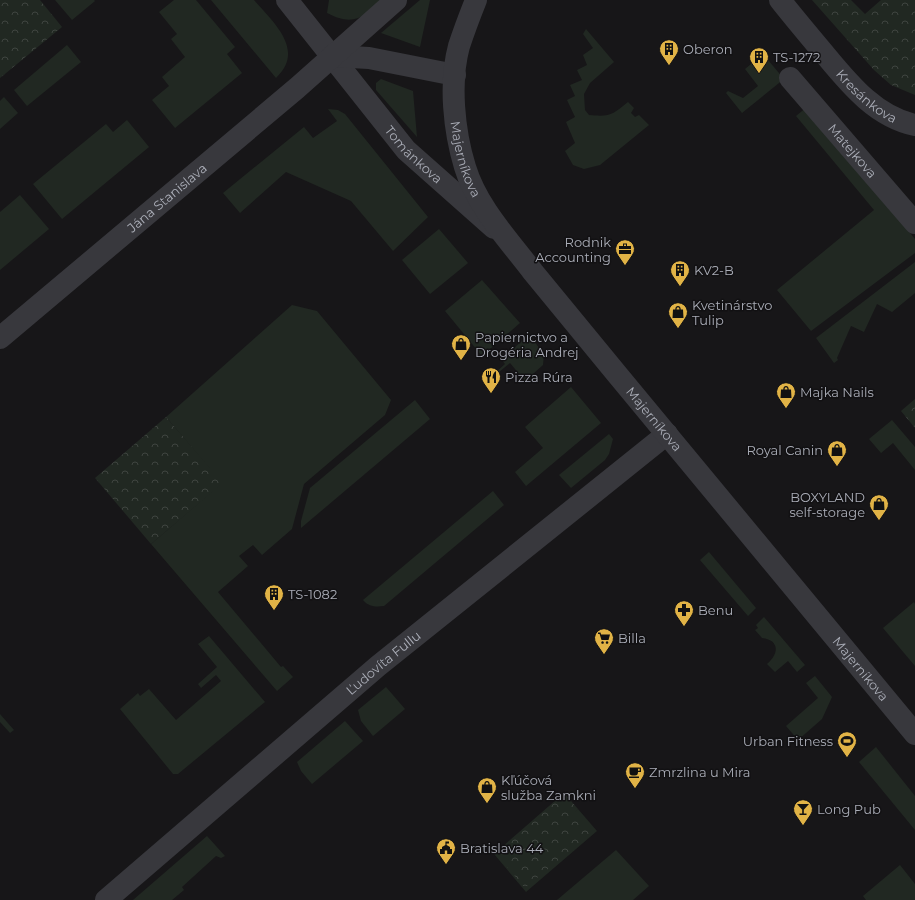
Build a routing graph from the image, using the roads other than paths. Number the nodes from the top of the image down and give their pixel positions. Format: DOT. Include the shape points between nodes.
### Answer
graph roads {
  1 [pos="287,0"];
  2 [pos="396,0"];
  3 [pos="476,0"];
  4 [pos="780,0"];
  5 [pos="332,56"];
  6 [pos="455,75"];
  7 [pos="790,78"];
  8 [pos="915,125"];
  9 [pos="915,223"];
  10 [pos="509,241"];
  11 [pos="0,338"];
  12 [pos="667,434"];
  13 [pos="915,734"];
  14 [pos="106,900"];
  1 -- 5 [label="street, Tománkova"];
  2 -- 5 [label="street, Jána Stanislava"];
  3 -- 6 [label="street, Majerníkova" via="459,48"];
  4 -- 8 [label="street, Kresánkova" via="852,86 875,107 902,122"];
  5 -- 6 [label="street" via="369,58"];
  5 -- 10 [label="street, Tománkova" via="406,150"];
  5 -- 11 [label="street, Jána Stanislava"];
  6 -- 10 [label="street, Majerníkova" via="454,112 465,168 475,192"];
  7 -- 9 [label="street, Matejkova"];
  10 -- 12 [label="street, Majerníkova"];
  12 -- 13 [label="street, Majerníkova"];
  12 -- 14 [label="street, Ľudovíta Fullu" via="378,666"];
}
